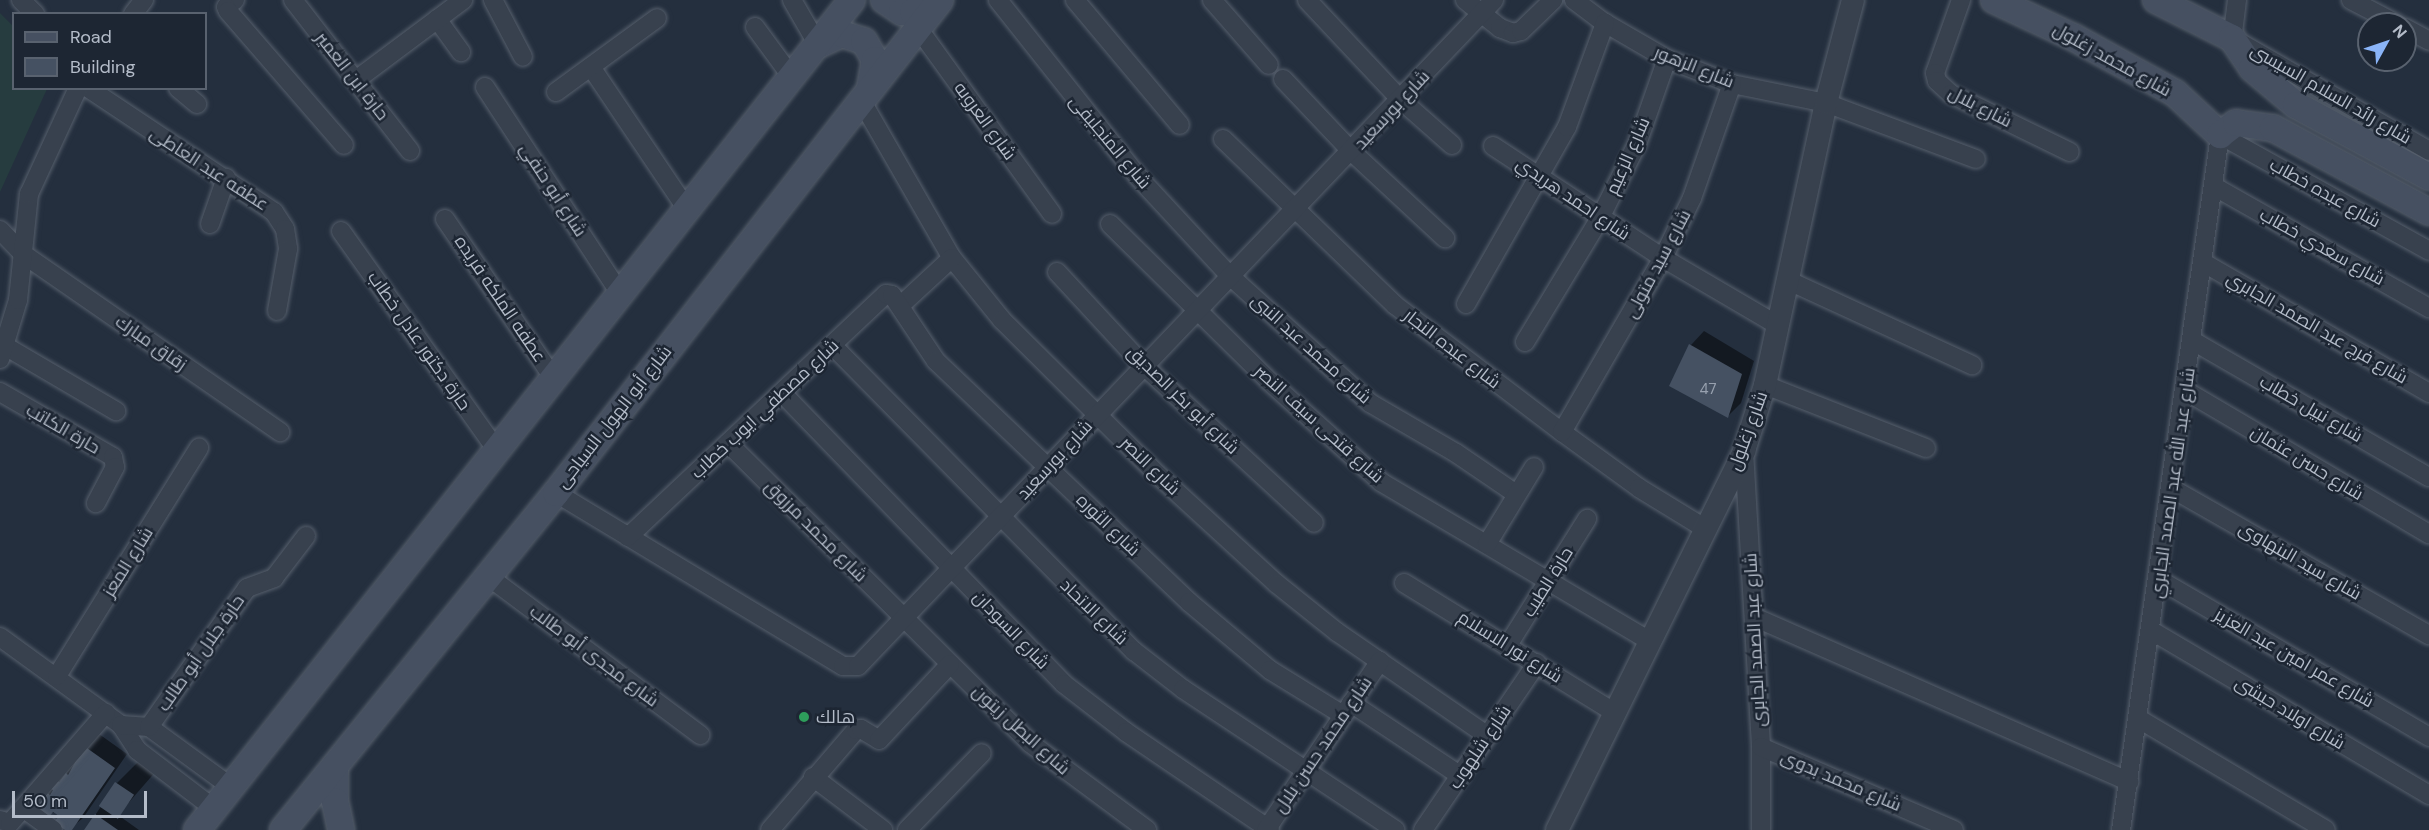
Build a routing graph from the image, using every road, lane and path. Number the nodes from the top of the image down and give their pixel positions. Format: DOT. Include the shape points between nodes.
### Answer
graph roads {
  1 [pos="21,0"];
  2 [pos="144,0"];
  3 [pos="235,0"];
  4 [pos="293,0"];
  5 [pos="463,0"];
  6 [pos="493,0"];
  7 [pos="792,0"];
  8 [pos="852,0"];
  9 [pos="884,0"];
  10 [pos="933,0"];
  11 [pos="940,0"];
  12 [pos="998,0"];
  13 [pos="1075,0"];
  14 [pos="1212,0"];
  15 [pos="1307,0"];
  16 [pos="1465,0"];
  17 [pos="1494,0"];
  18 [pos="1553,0"];
  19 [pos="1574,0"];
  20 [pos="1853,0"];
  21 [pos="1961,0"];
  22 [pos="1994,0"];
  23 [pos="2156,0"];
  24 [pos="2237,0"];
  25 [pos="2351,0"];
  26 [pos="33,12"];
  27 [pos="135,12"];
  28 [pos="2374,12"];
  29 [pos="1482,14"];
  30 [pos="657,18"];
  31 [pos="437,19"];
  32 [pos="1605,23"];
  33 [pos="755,27"];
  34 [pos="918,28"];
  35 [pos="2232,38"];
  36 [pos="818,45"];
  37 [pos="461,52"];
  38 [pos="523,57"];
  39 [pos="1667,59"];
  40 [pos="1269,64"];
  41 [pos="591,66"];
  42 [pos="792,76"];
  43 [pos="1284,79"];
  44 [pos="356,80"];
  45 [pos="1732,84"];
  46 [pos="485,87"];
  47 [pos="77,90"];
  48 [pos="91,90"];
  49 [pos="180,90"];
  50 [pos="556,92"];
  51 [pos="865,95"];
  52 [pos="1401,100"];
  53 [pos="1826,103"];
  54 [pos="197,104"];
  55 [pos="1180,125"];
  56 [pos="2220,135"];
  57 [pos="1223,139"];
  58 [pos="344,145"];
  59 [pos="1452,145"];
  60 [pos="1493,146"];
  61 [pos="410,151"];
  62 [pos="2429,151"];
  63 [pos="1352,152"];
  64 [pos="2070,152"];
  65 [pos="1977,159"];
  66 [pos="1539,176"];
  67 [pos="2429,177"];
  68 [pos="226,178"];
  69 [pos="2215,187"];
  70 [pos="686,208"];
  71 [pos="1295,209"];
  72 [pos="2429,212"];
  73 [pos="1052,214"];
  74 [pos="1600,218"];
  75 [pos="445,219"];
  76 [pos="210,224"];
  77 [pos="1110,224"];
  78 [pos="0,230"];
  79 [pos="341,231"];
  80 [pos="1445,238"];
  81 [pos="2429,251"];
  82 [pos="23,254"];
  83 [pos="952,258"];
  84 [pos="1663,258"];
  85 [pos="2204,262"];
  86 [pos="1057,272"];
  87 [pos="1230,276"];
  88 [pos="1787,280"];
  89 [pos="620,293"];
  90 [pos="1466,304"];
  91 [pos="901,305"];
  92 [pos="2429,308"];
  93 [pos="1197,310"];
  94 [pos="277,311"];
  95 [pos="1777,325"];
  96 [pos="2193,341"];
  97 [pos="1525,342"];
  98 [pos="833,346"];
  99 [pos="3,352"];
  100 [pos="1972,365"];
  101 [pos="1144,366"];
  102 [pos="554,379"];
  103 [pos="1765,385"];
  104 [pos="2186,391"];
  105 [pos="0,392"];
  106 [pos="782,393"];
  107 [pos="2429,393"];
  108 [pos="116,411"];
  109 [pos="1097,415"];
  110 [pos="280,432"];
  111 [pos="1562,432"];
  112 [pos="728,444"];
  113 [pos="199,448"];
  114 [pos="1926,448"];
  115 [pos="1744,451"];
  116 [pos="498,452"];
  117 [pos="1048,467"];
  118 [pos="1534,467"];
  119 [pos="2429,477"];
  120 [pos="2171,488"];
  121 [pos="556,493"];
  122 [pos="1516,494"];
  123 [pos="96,503"];
  124 [pos="1000,518"];
  125 [pos="1587,519"];
  126 [pos="1314,523"];
  127 [pos="1706,528"];
  128 [pos="2429,534"];
  129 [pos="306,536"];
  130 [pos="628,537"];
  131 [pos="1487,544"];
  132 [pos="952,568"];
  133 [pos="489,577"];
  134 [pos="2158,579"];
  135 [pos="1548,582"];
  136 [pos="1404,583"];
  137 [pos="1754,617"];
  138 [pos="904,619"];
  139 [pos="2152,631"];
  140 [pos="2429,635"];
  141 [pos="0,637"];
  142 [pos="1650,641"];
  143 [pos="1508,645"];
  144 [pos="1380,661"];
  145 [pos="1537,663"];
  146 [pos="950,664"];
  147 [pos="57,676"];
  148 [pos="1347,709"];
  149 [pos="106,713"];
  150 [pos="1614,713"];
  151 [pos="2139,719"];
  152 [pos="121,725"];
  153 [pos="149,727"];
  154 [pos="700,735"];
  155 [pos="1488,736"];
  156 [pos="2429,737"];
  157 [pos="1761,747"];
  158 [pos="982,753"];
  159 [pos="335,766"];
  160 [pos="1306,770"];
  161 [pos="1461,776"];
  162 [pos="813,777"];
  163 [pos="2129,782"];
  164 [pos="230,786"];
  165 [pos="2429,795"];
  166 [pos="23,807"];
  167 [pos="213,808"];
  168 [pos="0,820"];
  169 [pos="2127,827"];
  170 [pos="1268,829"];
  171 [pos="53,830"];
  172 [pos="197,830"];
  173 [pos="283,830"];
  174 [pos="341,830"];
  175 [pos="770,830"];
  176 [pos="883,830"];
  177 [pos="908,830"];
  178 [pos="1147,830"];
  179 [pos="1395,830"];
  180 [pos="1423,830"];
  181 [pos="1557,830"];
  182 [pos="1761,830"];
  183 [pos="1954,830"];
  184 [pos="2326,830"];
  1 -- 26 [label="street"];
  2 -- 27 [label="street"];
  3 -- 58 [label="street" via="226,7 228,11"];
  4 -- 44 [label="street, حارة ابن العمير"];
  5 -- 31 [label="street"];
  6 -- 38 [label="street"];
  7 -- 36 [label="street"];
  8 -- 36 [label="main road"];
  9 -- 10 [label="main road" via="902,12 913,12"];
  11 -- 34 [label="main road, شارع أبو الهول السياحى"];
  12 -- 87 [label="street, شارع المنجليفى" via="1139,178"];
  13 -- 55 [label="street"];
  14 -- 40 [label="street"];
  15 -- 52 [label="street"];
  16 -- 29 [label="street"];
  17 -- 29 [label="street, شارع بورسعيد"];
  18 -- 29 [label="street" via="1521,31 1513,33"];
  19 -- 32 [label="street, شارع الزهور"];
  20 -- 53 [label="street, شارع زغلول"];
  21 -- 64 [label="street, شارع بلال" via="1935,73 1937,81 1951,94"];
  22 -- 56 [label="main road, شارع محمد زغلول" via="2073,37 2175,93"];
  23 -- 35 [label="main road"];
  24 -- 35 [label="street"];
  25 -- 28 [label="street"];
  29 -- 52 [label="street, شارع بورسعيد"];
  30 -- 41 [label="street"];
  31 -- 37 [label="street"];
  31 -- 44 [label="street"];
  32 -- 39 [label="street, شارع الزهور"];
  32 -- 66 [label="street" via="1568,127"];
  33 -- 42 [label="street"];
  34 -- 51 [label="main road, شارع أبو الهول السياحى"];
  34 -- 73 [label="street, شارع العروبه"];
  35 -- 62 [label="street, شارع رائد السلام السيسى"];
  35 -- 67 [label="main road" via="2252,68 2280,94"];
  36 -- 42 [label="main road"];
  36 -- 51 [label="main road" via="842,34 864,41 875,60"];
  39 -- 45 [label="street, شارع الزهور"];
  39 -- 74 [label="street, شارع الزعيم" via="1637,144"];
  41 -- 50 [label="street"];
  41 -- 70 [label="street"];
  42 -- 70 [label="main road"];
  43 -- 63 [label="street"];
  44 -- 61 [label="street, حارة ابن العمير"];
  45 -- 53 [label="street, شارع الزهور"];
  45 -- 84 [label="street, شارع سيد متولى" via="1692,198"];
  46 -- 89 [label="street, شارع أبو حنفي"];
  47 -- 82 [label="street" via="29,194"];
  48 -- 68 [label="street, عطفه عبد العاطى"];
  49 -- 54 [label="street"];
  51 -- 83 [label="street, شارع النصر"];
  51 -- 121 [label="main road, شارع أبو الهول السياحى"];
  52 -- 59 [label="street"];
  52 -- 63 [label="street, شارع بورسعيد"];
  53 -- 65 [label="street, شارع الزهور"];
  53 -- 88 [label="street, شارع زغلول"];
  56 -- 69 [label="street, شارع عبد الله عبد الصمد الجابري"];
  56 -- 72 [label="main road" via="2236,123 2273,128"];
  56 -- 81 [label="street, شارع عبده خطاب"];
  57 -- 71 [label="street, شارع عبده النجار"];
  60 -- 66 [label="street, شارع احمد هريدي"];
  63 -- 71 [label="street, شارع بورسعيد"];
  63 -- 80 [label="street"];
  66 -- 74 [label="street, شارع احمد هريدي"];
  66 -- 90 [label="street"];
  68 -- 76 [label="street"];
  68 -- 94 [label="street, عطفه عبد العاطى" via="267,205 285,229 288,249"];
  69 -- 85 [label="street, شارع عبد الله عبد الصمد الجابري"];
  69 -- 92 [label="street, شارع سعدي خطاب"];
  70 -- 89 [label="main road"];
  71 -- 87 [label="street, شارع بورسعيد"];
  71 -- 111 [label="street, شارع عبده النجار" via="1395,305"];
  74 -- 84 [label="street, شارع احمد هريدي"];
  74 -- 97 [label="street, شارع الزعيم"];
  75 -- 102 [label="street, عطفه الملكه فريده"];
  77 -- 93 [label="street, شارع فتحى سيف النصر"];
  78 -- 82 [label="street, زقاق مبارك"];
  79 -- 116 [label="street, حارة دكتور عادل خطاب"];
  82 -- 99 [label="street" via="18,300"];
  82 -- 110 [label="street, زقاق مبارك"];
  83 -- 91 [label="street"];
  83 -- 109 [label="street, شارع النصر" via="1002,320"];
  84 -- 95 [label="street, شارع احمد هريدي"];
  84 -- 111 [label="street, شارع سيد متولى"];
  85 -- 96 [label="street, شارع عبد الله عبد الصمد الجابري"];
  85 -- 107 [label="street, شارع فرج عبد الصمد الجابري"];
  86 -- 101 [label="street, شارع أبو بكر الصديق"];
  87 -- 93 [label="street, شارع بورسعيد"];
  87 -- 122 [label="street, شارع محمد عبد النبى" via="1370,403 1456,453"];
  88 -- 95 [label="street, شارع زغلول"];
  88 -- 100 [label="street"];
  89 -- 102 [label="main road"];
  91 -- 98 [label="street, شارع مصطفي ايوب خطاب" via="886,294"];
  91 -- 117 [label="street, شارع الثوره" via="936,361"];
  93 -- 101 [label="street, شارع بورسعيد"];
  93 -- 131 [label="street, شارع فتحى سيف النصر" via="1360,465 1398,493"];
  95 -- 103 [label="street, شارع زغلول"];
  96 -- 104 [label="street, شارع عبد الله عبد الصمد الجابري"];
  96 -- 119 [label="street, شارع نبيل خطاب"];
  98 -- 106 [label="street, شارع مصطفي ايوب خطاب"];
  98 -- 124 [label="street, شارع الاتحاد"];
  99 -- 108 [label="street"];
  101 -- 109 [label="street, شارع بورسعيد"];
  101 -- 126 [label="street, شارع أبو بكر الصديق"];
  102 -- 116 [label="main road"];
  103 -- 114 [label="street"];
  103 -- 115 [label="street, شارع زغلول"];
  104 -- 120 [label="street, شارع عبد الله عبد الصمد الجابري"];
  104 -- 128 [label="street, شارع حسن عثمان"];
  105 -- 123 [label="street, حارة الكاتب" via="113,458 115,467"];
  106 -- 112 [label="street, شارع مصطفي ايوب خطاب"];
  106 -- 132 [label="street, شارع السودان"];
  109 -- 117 [label="street, شارع بورسعيد"];
  109 -- 144 [label="street, شارع النصر" via="1276,584"];
  111 -- 127 [label="street, شارع عبده النجار" via="1640,488"];
  112 -- 130 [label="street, شارع مصطفي ايوب خطاب"];
  112 -- 138 [label="street, شارع محمد مرزوق"];
  113 -- 147 [label="street, شارع المعز"];
  115 -- 127 [label="street, شارع زغلول"];
  115 -- 137 [label="street, شارع عبد الصمد الجابرى"];
  116 -- 164 [label="main road"];
  117 -- 124 [label="street, شارع بورسعيد"];
  117 -- 148 [label="street, شارع الثوره" via="1227,637 1270,670"];
  118 -- 122 [label="street"];
  120 -- 134 [label="street, شارع عبد الله عبد الصمد الجابري"];
  120 -- 140 [label="street, شارع سيد البنهاوى"];
  121 -- 130 [label="street, شارع بورسعيد"];
  121 -- 133 [label="main road, شارع أبو الهول السياحى"];
  122 -- 131 [label="street"];
  124 -- 132 [label="street, شارع بورسعيد"];
  124 -- 160 [label="street, شارع الاتحاد" via="1134,651 1183,689"];
  125 -- 135 [label="street, حارة الطيب"];
  127 -- 142 [label="street, شارع زغلول"];
  129 -- 153 [label="street, حارة جلال أبو طالب" via="274,578 247,588"];
  130 -- 138 [label="street, شارع بورسعيد" via="843,666 863,663"];
  131 -- 135 [label="street, شارع فتحى سيف النصر"];
  132 -- 138 [label="street, شارع بورسعيد"];
  132 -- 170 [label="street, شارع السودان" via="1064,684 1126,732"];
  133 -- 154 [label="street, شارع مجدى أبو طالب"];
  133 -- 159 [label="main road, شارع أبو الهول السياحى"];
  134 -- 139 [label="street, شارع عبد الله عبد الصمد الجابري"];
  134 -- 156 [label="street, شارع عمر امين عبد العزيز"];
  135 -- 142 [label="street, شارع فتحى سيف النصر"];
  135 -- 143 [label="street, حارة الطيب"];
  136 -- 143 [label="street, شارع نور الاسلام"];
  137 -- 157 [label="street, شارع عبد الصمد الجابرى"];
  137 -- 163 [label="street"];
  138 -- 146 [label="street, شارع البطل زيتون"];
  139 -- 151 [label="street, شارع عبد الله عبد الصمد الجابري"];
  139 -- 165 [label="street, شارع اولاد حبشى"];
  141 -- 147 [label="street"];
  142 -- 150 [label="street, شارع زغلول"];
  143 -- 145 [label="street, شارع نور الاسلام"];
  144 -- 148 [label="street, شارع محمد حسن بلال"];
  144 -- 155 [label="street, شارع النصر"];
  145 -- 150 [label="street, شارع نور الاسلام"];
  145 -- 155 [label="street, شارع شلهوب"];
  146 -- 162 [label="street" via="879,740 856,730"];
  146 -- 178 [label="street, شارع البطل زيتون" via="1030,743"];
  147 -- 149 [label="street"];
  148 -- 160 [label="street, شارع محمد حسن بلال"];
  148 -- 161 [label="street, شارع الثوره"];
  149 -- 152 [label="street"];
  149 -- 166 [label="street"];
  150 -- 181 [label="street, شارع زغلول"];
  151 -- 163 [label="street, شارع عبد الله عبد الصمد الجابري"];
  151 -- 184 [label="street"];
  152 -- 153 [label="street"];
  152 -- 167 [label="street" via="137,750"];
  153 -- 164 [label="street"];
  155 -- 161 [label="street, شارع شلهوب"];
  157 -- 182 [label="street, شارع عبد الصمد الجابرى"];
  157 -- 183 [label="street, شارع محمد بدوى"];
  158 -- 177 [label="street"];
  159 -- 173 [label="main road, شارع أبو الهول السياحى"];
  159 -- 174 [label="main road" via="335,801"];
  160 -- 170 [label="street, شارع محمد حسن بلال"];
  160 -- 179 [label="street, شارع الاتحاد"];
  161 -- 180 [label="street, شارع شلهوب"];
  162 -- 175 [label="street"];
  162 -- 176 [label="street"];
  163 -- 169 [label="street, شارع عبد الله عبد الصمد الجابري"];
  164 -- 167 [label="main road"];
  166 -- 168 [label="street" via="9,824"];
  166 -- 171 [label="street"];
  167 -- 172 [label="main road"];
}
